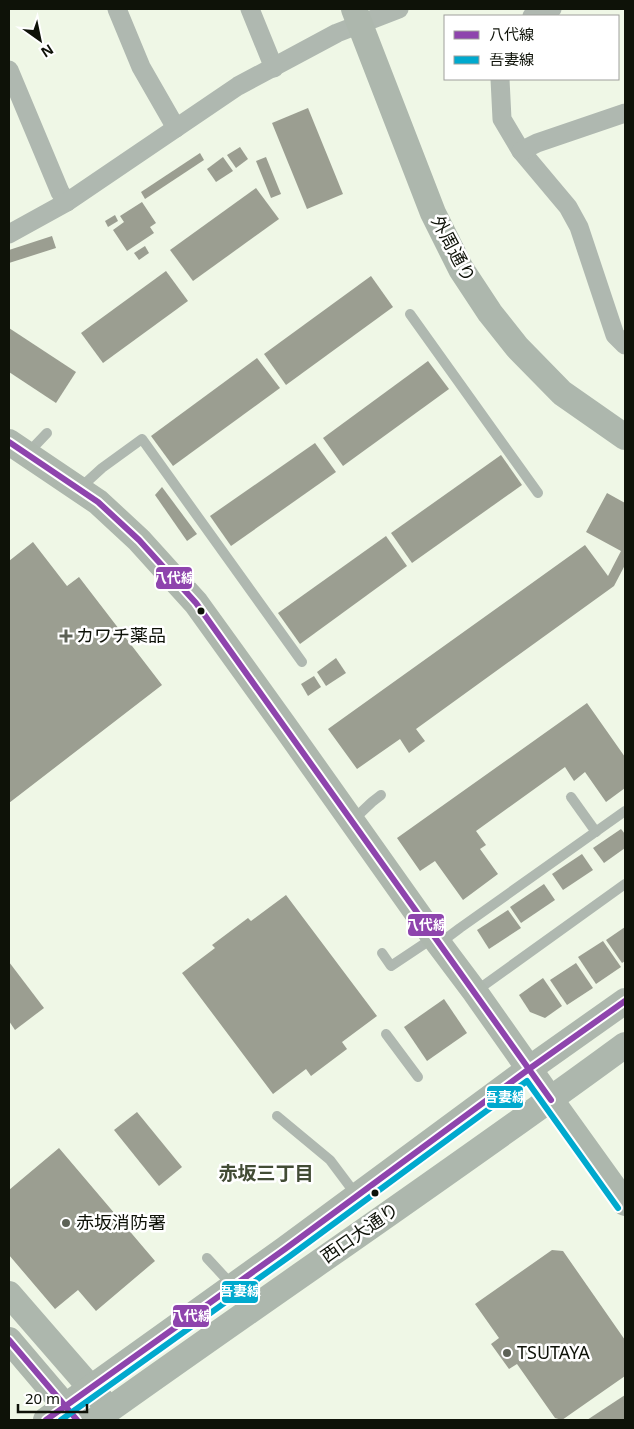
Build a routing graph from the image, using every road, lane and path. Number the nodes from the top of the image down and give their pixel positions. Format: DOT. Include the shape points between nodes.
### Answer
graph roads {
  1 [pos="117,9"];
  2 [pos="250,9"];
  3 [pos="399,9"];
  4 [pos="552,9"];
  5 [pos="535,15"];
  6 [pos="357,16"];
  7 [pos="274,68"];
  8 [pos="9,70"];
  9 [pos="500,80"];
  10 [pos="625,112"];
  11 [pos="176,128"];
  12 [pos="521,151"];
  13 [pos="68,202"];
  14 [pos="9,234"];
  15 [pos="410,314"];
  16 [pos="625,345"];
  17 [pos="47,433"];
  18 [pos="625,438"];
  19 [pos="18,448"];
  20 [pos="79,490"];
  21 [pos="538,493"];
  22 [pos="302,662"];
  23 [pos="381,795"];
  24 [pos="571,797"];
  25 [pos="625,811"];
  26 [pos="352,821"];
  27 [pos="596,832"];
  28 [pos="625,884"];
  29 [pos="437,940"];
  30 [pos="382,953"];
  31 [pos="475,992"];
  32 [pos="625,1001"];
  33 [pos="386,1034"];
  34 [pos="625,1045"];
  35 [pos="529,1069"];
  36 [pos="418,1077"];
  37 [pos="551,1100"];
  38 [pos="277,1116"];
  39 [pos="358,1196"];
  40 [pos="625,1203"];
  41 [pos="207,1258"];
  42 [pos="233,1287"];
  43 [pos="9,1294"];
  44 [pos="9,1340"];
  45 [pos="91,1388"];
  46 [pos="63,1415"];
  47 [pos="107,1417"];
  1 -- 11 [label="street" via="141,67"];
  2 -- 7 [label="street"];
  3 -- 6 [label="street"];
  4 -- 5 [label="street"];
  6 -- 7 [label="street" via="337,33"];
  6 -- 18 [label="street, 外周通り" via="433,213 461,269 516,347 562,393"];
  7 -- 11 [label="street" via="238,86"];
  8 -- 13 [label="street" via="60,192"];
  9 -- 12 [label="street" via="502,119"];
  10 -- 12 [label="street"];
  11 -- 13 [label="street"];
  12 -- 16 [label="street" via="568,208 579,227 616,335"];
  13 -- 14 [label="street"];
  15 -- 21 [label="lane"];
  17 -- 19 [label="lane"];
  19 -- 20 [label="street"];
  20 -- 22 [label="lane" via="102,468 142,439"];
  20 -- 26 [label="street" via="98,502 139,540 196,604"];
  23 -- 26 [label="lane"];
  24 -- 27 [label="lane"];
  25 -- 27 [label="lane"];
  26 -- 29 [label="street"];
  27 -- 29 [label="lane" via="460,928"];
  28 -- 31 [label="lane"];
  29 -- 30 [label="lane" via="391,966"];
  29 -- 31 [label="street"];
  31 -- 35 [label="street"];
  32 -- 35 [label="street, 西口大通り"];
  33 -- 36 [label="lane"];
  34 -- 37 [label="street, 西口大通り"];
  35 -- 37 [label="street"];
  35 -- 39 [label="street, 西口大通り"];
  37 -- 40 [label="street"];
  37 -- 47 [label="street, 西口大通り" via="296,1277"];
  38 -- 39 [label="lane" via="330,1160"];
  39 -- 42 [label="street, 西口大通り"];
  41 -- 42 [label="lane"];
  42 -- 45 [label="street, 西口大通り"];
  43 -- 45 [label="street"];
  44 -- 46 [label="street"];
  45 -- 46 [label="street, 西口大通り"];
  45 -- 47 [label="street"];
}
